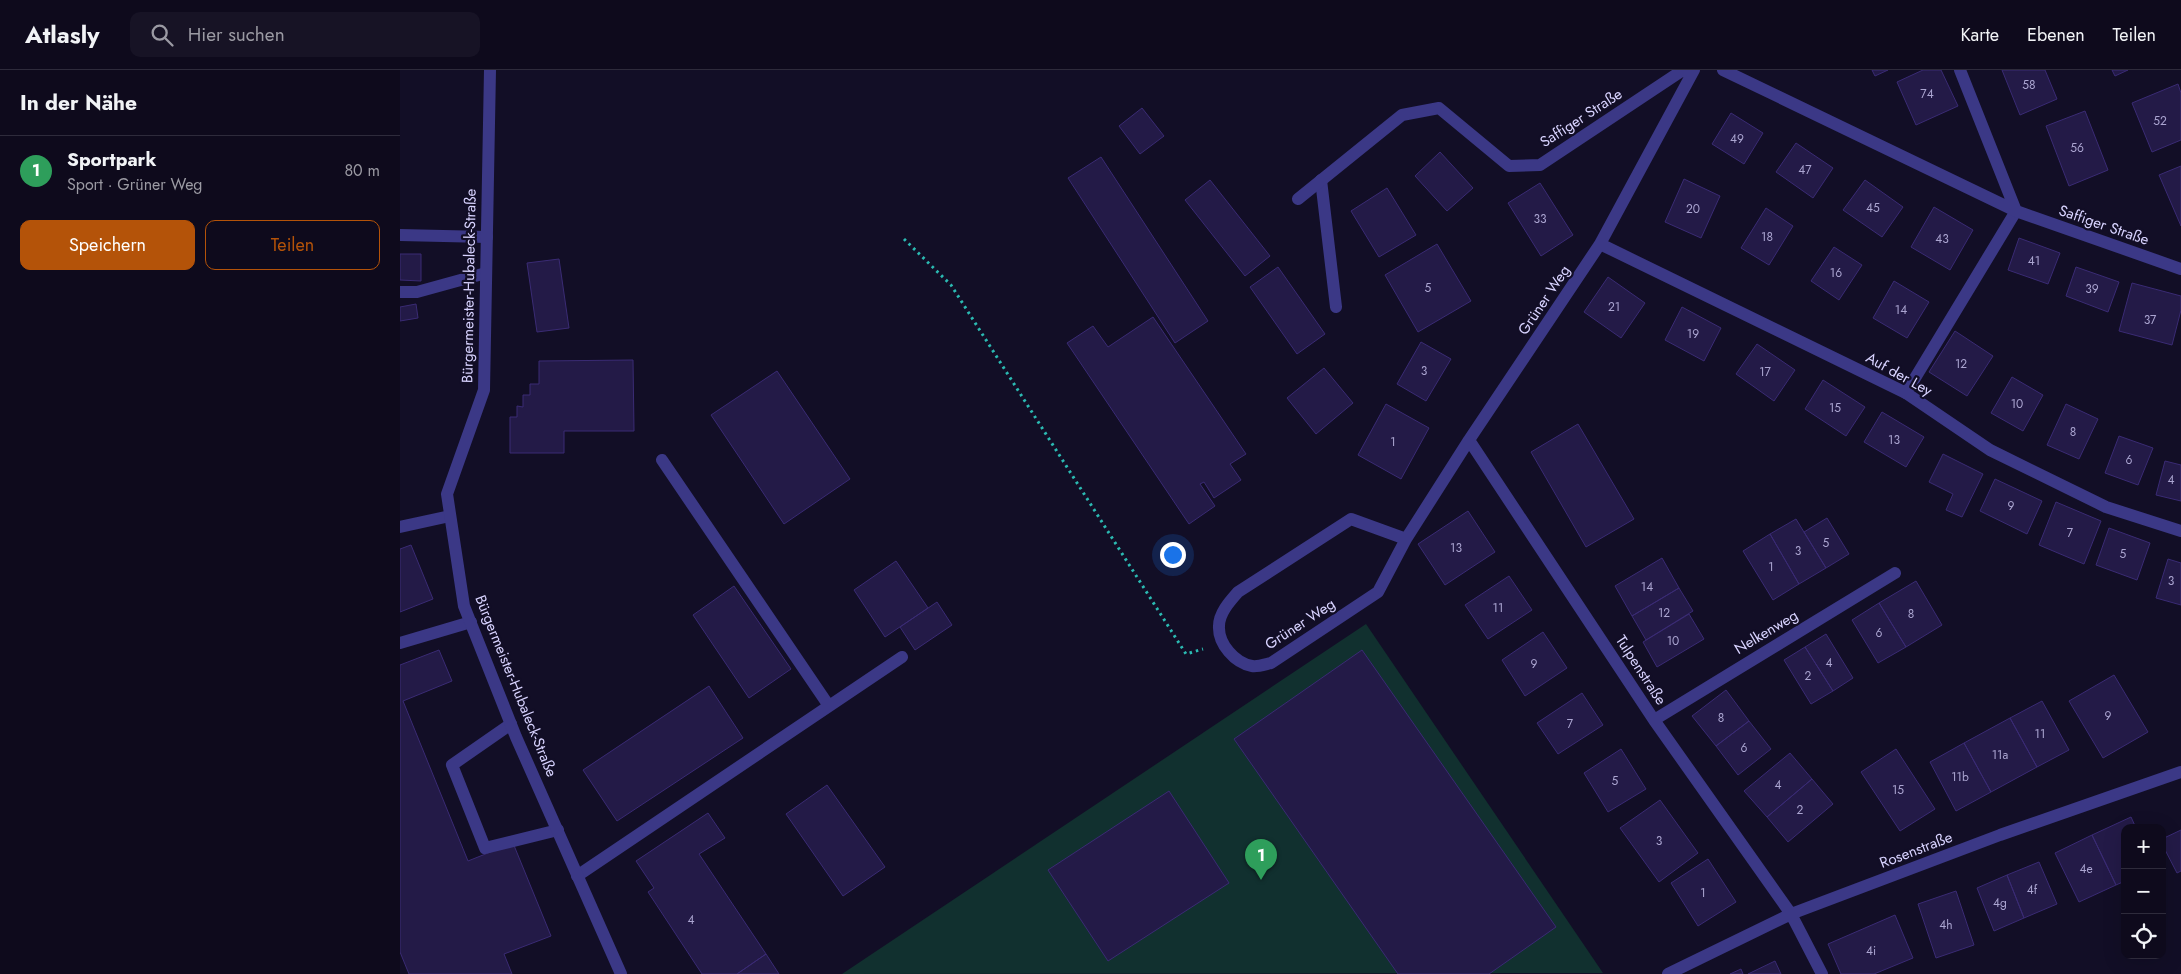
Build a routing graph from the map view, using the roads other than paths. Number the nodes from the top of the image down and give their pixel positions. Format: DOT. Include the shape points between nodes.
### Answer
graph roads {
  1 [pos="490,70"];
  2 [pos="1684,70"];
  3 [pos="1694,70"];
  4 [pos="1723,70"];
  5 [pos="1960,70"];
  6 [pos="1322,180"];
  7 [pos="1298,199"];
  8 [pos="2016,211"];
  9 [pos="400,235"];
  10 [pos="487,237"];
  11 [pos="1600,244"];
  12 [pos="2181,269"];
  13 [pos="486,274"];
  14 [pos="400,292"];
  15 [pos="1336,307"];
  16 [pos="1906,394"];
  17 [pos="1469,440"];
  18 [pos="662,460"];
  19 [pos="450,516"];
  20 [pos="400,527"];
  21 [pos="2181,531"];
  22 [pos="1406,539"];
  23 [pos="1896,573"];
  24 [pos="471,622"];
  25 [pos="400,643"];
  26 [pos="902,657"];
  27 [pos="829,706"];
  28 [pos="1654,720"];
  29 [pos="511,724"];
  30 [pos="2181,772"];
  31 [pos="558,830"];
  32 [pos="577,876"];
  33 [pos="1791,914"];
  34 [pos="621,974"];
  35 [pos="1668,974"];
  36 [pos="1822,974"];
  1 -- 10 [label="street, Bürgermeister-Hubaleck-Straße"];
  2 -- 6 [label="street, Saffiger Straße" via="1540,165 1509,166 1439,108 1402,115"];
  3 -- 11 [label="street, Grüner Weg"];
  4 -- 8 [label="street, Saffiger Straße"];
  5 -- 8 [label="street"];
  6 -- 7 [label="street, Saffiger Straße"];
  6 -- 15 [label="street"];
  8 -- 12 [label="street, Saffiger Straße"];
  8 -- 16 [label="street"];
  9 -- 10 [label="street"];
  10 -- 13 [label="street, Bürgermeister-Hubaleck-Straße"];
  11 -- 16 [label="street, Auf der Ley"];
  11 -- 17 [label="street, Grüner Weg"];
  13 -- 14 [label="street" via="417,292"];
  13 -- 19 [label="street, Bürgermeister-Hubaleck-Straße" via="484,390 447,494"];
  16 -- 21 [label="street, Auf der Ley" via="1990,450 2106,507"];
  17 -- 22 [label="street, Grüner Weg"];
  17 -- 28 [label="street, Tulpenstraße"];
  18 -- 27 [label="street"];
  19 -- 20 [label="street"];
  19 -- 24 [label="street, Bürgermeister-Hubaleck-Straße" via="464,606"];
  22 -- 22 [label="street, Grüner Weg" via="1378,592 1271,663 1253,666 1236,660 1223,642 1219,626 1226,606 1238,592 1351,519"];
  23 -- 28 [label="street, Nelkenweg"];
  24 -- 25 [label="street"];
  24 -- 29 [label="street, Bürgermeister-Hubaleck-Straße"];
  26 -- 27 [label="street"];
  27 -- 32 [label="street"];
  28 -- 33 [label="street, Tulpenstraße"];
  29 -- 31 [label="street, Bürgermeister-Hubaleck-Straße"];
  29 -- 31 [label="street" via="452,765 485,848"];
  30 -- 33 [label="street, Rosenstraße" via="2000,835"];
  31 -- 32 [label="street, Bürgermeister-Hubaleck-Straße"];
  32 -- 34 [label="street, Bürgermeister-Hubaleck-Straße"];
  33 -- 35 [label="street, Rosenstraße"];
  33 -- 36 [label="street, Tulpenstraße"];
}
